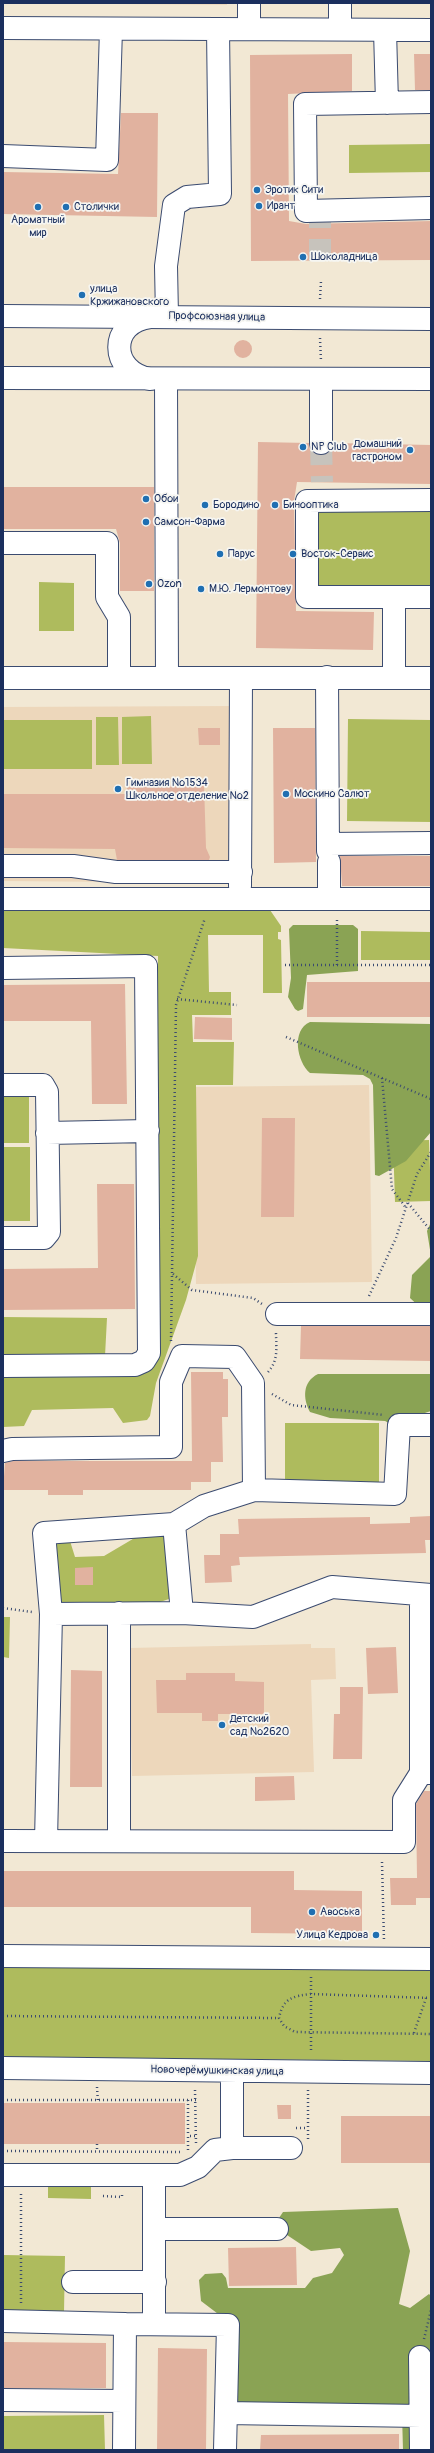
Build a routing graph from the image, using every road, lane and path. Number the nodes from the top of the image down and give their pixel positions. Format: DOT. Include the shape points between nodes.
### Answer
graph roads {
  1 [pos="249,3"];
  2 [pos="340,3"];
  3 [pos="3,28"];
  4 [pos="111,29"];
  5 [pos="218,29"];
  6 [pos="249,29"];
  7 [pos="340,29"];
  8 [pos="385,30"];
  9 [pos="431,30"];
  10 [pos="431,102"];
  11 [pos="387,103"];
  12 [pos="3,156"];
  13 [pos="431,208"];
  14 [pos="321,281"];
  15 [pos="3,316"];
  16 [pos="159,316"];
  17 [pos="431,319"];
  18 [pos="320,320"];
  19 [pos="3,378"];
  20 [pos="158,379"];
  21 [pos="431,379"];
  22 [pos="321,380"];
  23 [pos="322,443"];
  24 [pos="431,500"];
  25 [pos="3,543"];
  26 [pos="394,597"];
  27 [pos="431,597"];
  28 [pos="327,677"];
  29 [pos="394,677"];
  30 [pos="3,678"];
  31 [pos="119,678"];
  32 [pos="167,678"];
  33 [pos="241,678"];
  34 [pos="431,678"];
  35 [pos="431,843"];
  36 [pos="328,853"];
  37 [pos="3,866"];
  38 [pos="241,872"];
  39 [pos="3,899"];
  40 [pos="211,899"];
  41 [pos="240,899"];
  42 [pos="333,899"];
  43 [pos="431,899"];
  44 [pos="285,965"];
  45 [pos="337,965"];
  46 [pos="431,965"];
  47 [pos="3,968"];
  48 [pos="177,999"];
  49 [pos="237,1006"];
  50 [pos="286,1037"];
  51 [pos="382,1078"];
  52 [pos="3,1085"];
  53 [pos="431,1099"];
  54 [pos="148,1131"];
  55 [pos="47,1133"];
  56 [pos="431,1152"];
  57 [pos="408,1203"];
  58 [pos="406,1208"];
  59 [pos="431,1231"];
  60 [pos="3,1238"];
  61 [pos="172,1273"];
  62 [pos="277,1314"];
  63 [pos="360,1314"];
  64 [pos="431,1314"];
  65 [pos="171,1343"];
  66 [pos="3,1366"];
  67 [pos="253,1383"];
  68 [pos="399,1425"];
  69 [pos="431,1425"];
  70 [pos="3,1451"];
  71 [pos="254,1490"];
  72 [pos="174,1524"];
  73 [pos="426,1595"];
  74 [pos="3,1608"];
  75 [pos="182,1612"];
  76 [pos="120,1613"];
  77 [pos="51,1614"];
  78 [pos="426,1773"];
  79 [pos="3,1841"];
  80 [pos="46,1841"];
  81 [pos="119,1841"];
  82 [pos="382,1842"];
  83 [pos="384,1941"];
  84 [pos="3,1956"];
  85 [pos="311,1958"];
  86 [pos="431,1959"];
  87 [pos="310,1994"];
  88 [pos="426,1998"];
  89 [pos="431,1998"];
  90 [pos="3,2016"];
  91 [pos="279,2018"];
  92 [pos="310,2034"];
  93 [pos="414,2034"];
  94 [pos="431,2034"];
  95 [pos="3,2068"];
  96 [pos="232,2071"];
  97 [pos="431,2073"];
  98 [pos="310,2080"];
  99 [pos="98,2087"];
  100 [pos="196,2087"];
  101 [pos="3,2100"];
  102 [pos="188,2100"];
  103 [pos="196,2100"];
  104 [pos="98,2101"];
  105 [pos="188,2136"];
  106 [pos="196,2136"];
  107 [pos="97,2144"];
  108 [pos="299,2145"];
  109 [pos="232,2148"];
  110 [pos="3,2151"];
  111 [pos="97,2152"];
  112 [pos="196,2169"];
  113 [pos="3,2175"];
  114 [pos="154,2175"];
  115 [pos="21,2188"];
  116 [pos="154,2229"];
  117 [pos="277,2229"];
  118 [pos="73,2282"];
  119 [pos="155,2282"];
  120 [pos="431,2310"];
  121 [pos="12,2321"];
  122 [pos="125,2324"];
  123 [pos="154,2324"];
  124 [pos="420,2357"];
  125 [pos="3,2400"];
  126 [pos="124,2401"];
  127 [pos="226,2413"];
  128 [pos="421,2416"];
  129 [pos="124,2450"];
  130 [pos="225,2450"];
  131 [pos="421,2450"];
  1 -- 6 [label="street"];
  2 -- 7 [label="street"];
  3 -- 4 [label="street"];
  4 -- 5 [label="street"];
  4 -- 12 [label="street" via="106,160"];
  5 -- 6 [label="street"];
  5 -- 16 [label="street" via="220,194 187,197 174,205"];
  6 -- 7 [label="street"];
  7 -- 8 [label="street"];
  8 -- 9 [label="street"];
  8 -- 11 [label="street"];
  10 -- 11 [label="street"];
  11 -- 13 [label="street" via="305,104 306,211 320,216"];
  14 -- 18 [label="path"];
  15 -- 16 [label="street, Профсоюзная улица"];
  16 -- 18 [label="street, Профсоюзная улица"];
  16 -- 20 [label="street" via="133,322 122,334 119,343 126,368 137,376"];
  17 -- 18 [label="street, Профсоюзная улица"];
  18 -- 22 [label="path"];
  19 -- 20 [label="street"];
  20 -- 22 [label="street"];
  20 -- 32 [label="street"];
  21 -- 22 [label="street"];
  22 -- 23 [label="street"];
  24 -- 26 [label="street" via="322,491 307,501 307,597"];
  25 -- 31 [label="street" via="106,543 107,597 119,617"];
  26 -- 27 [label="street"];
  26 -- 29 [label="street"];
  28 -- 29 [label="street"];
  28 -- 33 [label="street"];
  28 -- 36 [label="street"];
  29 -- 34 [label="street"];
  30 -- 31 [label="street"];
  31 -- 32 [label="street"];
  32 -- 33 [label="street"];
  33 -- 38 [label="street"];
  35 -- 36 [label="street"];
  36 -- 42 [label="street"];
  37 -- 38 [label="street" via="73,866 116,872"];
  38 -- 41 [label="street"];
  39 -- 40 [label="street"];
  40 -- 41 [label="street"];
  40 -- 48 [label="path"];
  41 -- 42 [label="street"];
  42 -- 43 [label="street"];
  42 -- 45 [label="path"];
  44 -- 45 [label="path"];
  45 -- 46 [label="path"];
  47 -- 54 [label="street" via="146,966"];
  48 -- 49 [label="path"];
  48 -- 61 [label="path"];
  50 -- 51 [label="path"];
  51 -- 53 [label="path"];
  51 -- 58 [label="path" via="392,1189"];
  52 -- 55 [label="street" via="43,1085 47,1092"];
  54 -- 55 [label="street"];
  54 -- 66 [label="street" via="149,1353 144,1361 135,1365"];
  55 -- 60 [label="street" via="49,1232 44,1238"];
  56 -- 57 [label="path" via="417,1174"];
  57 -- 58 [label="path"];
  57 -- 59 [label="path"];
  58 -- 63 [label="path" via="396,1238"];
  61 -- 62 [label="path" via="192,1290 253,1298"];
  61 -- 65 [label="path"];
  62 -- 63 [label="street"];
  62 -- 67 [label="path" via="277,1356 274,1366"];
  63 -- 64 [label="street"];
  67 -- 68 [label="path" via="291,1405 395,1416"];
  67 -- 70 [label="street" via="235,1357 182,1356 171,1382 171,1447"];
  67 -- 71 [label="street"];
  68 -- 69 [label="street"];
  68 -- 71 [label="street" via="395,1494"];
  71 -- 72 [label="street" via="204,1506"];
  72 -- 75 [label="street"];
  72 -- 77 [label="street" via="44,1533"];
  73 -- 75 [label="street" via="332,1587 253,1617"];
  73 -- 78 [label="street"];
  74 -- 77 [label="path"];
  75 -- 76 [label="street"];
  76 -- 77 [label="street"];
  76 -- 81 [label="street"];
  77 -- 80 [label="street"];
  78 -- 82 [label="street" via="404,1800 404,1842"];
  79 -- 80 [label="street"];
  80 -- 81 [label="street"];
  81 -- 82 [label="street"];
  82 -- 83 [label="path"];
  84 -- 85 [label="street"];
  85 -- 86 [label="street"];
  85 -- 87 [label="path"];
  87 -- 88 [label="path"];
  87 -- 91 [label="path" via="293,1996 285,2002"];
  87 -- 92 [label="path"];
  88 -- 89 [label="path"];
  88 -- 93 [label="path"];
  90 -- 91 [label="path"];
  91 -- 92 [label="path" via="284,2026 295,2032"];
  92 -- 93 [label="path"];
  92 -- 98 [label="path"];
  93 -- 94 [label="path"];
  95 -- 96 [label="street, Новочерёмушкинская улица"];
  96 -- 98 [label="street, Новочерёмушкинская улица"];
  96 -- 109 [label="street"];
  97 -- 98 [label="street, Новочерёмушкинская улица"];
  98 -- 108 [label="path"];
  99 -- 104 [label="path"];
  100 -- 103 [label="path"];
  101 -- 104 [label="path"];
  102 -- 103 [label="path"];
  102 -- 104 [label="path"];
  102 -- 105 [label="path"];
  103 -- 106 [label="path"];
  105 -- 106 [label="path"];
  105 -- 111 [label="path" via="188,2152"];
  106 -- 112 [label="path"];
  107 -- 111 [label="path"];
  108 -- 109 [label="street"];
  109 -- 112 [label="street" via="215,2150"];
  110 -- 111 [label="path"];
  112 -- 114 [label="street" via="180,2175"];
  113 -- 114 [label="street"];
  114 -- 116 [label="street"];
  115 -- 121 [label="path"];
  116 -- 117 [label="street"];
  116 -- 119 [label="street"];
  118 -- 119 [label="street"];
  119 -- 123 [label="street"];
  120 -- 124 [label="path"];
  121 -- 122 [label="street"];
  122 -- 123 [label="street"];
  122 -- 126 [label="street"];
  123 -- 127 [label="street" via="228,2325"];
  124 -- 128 [label="street"];
  125 -- 126 [label="street"];
  126 -- 129 [label="street"];
  127 -- 128 [label="street"];
  127 -- 130 [label="street"];
  128 -- 131 [label="street"];
}
